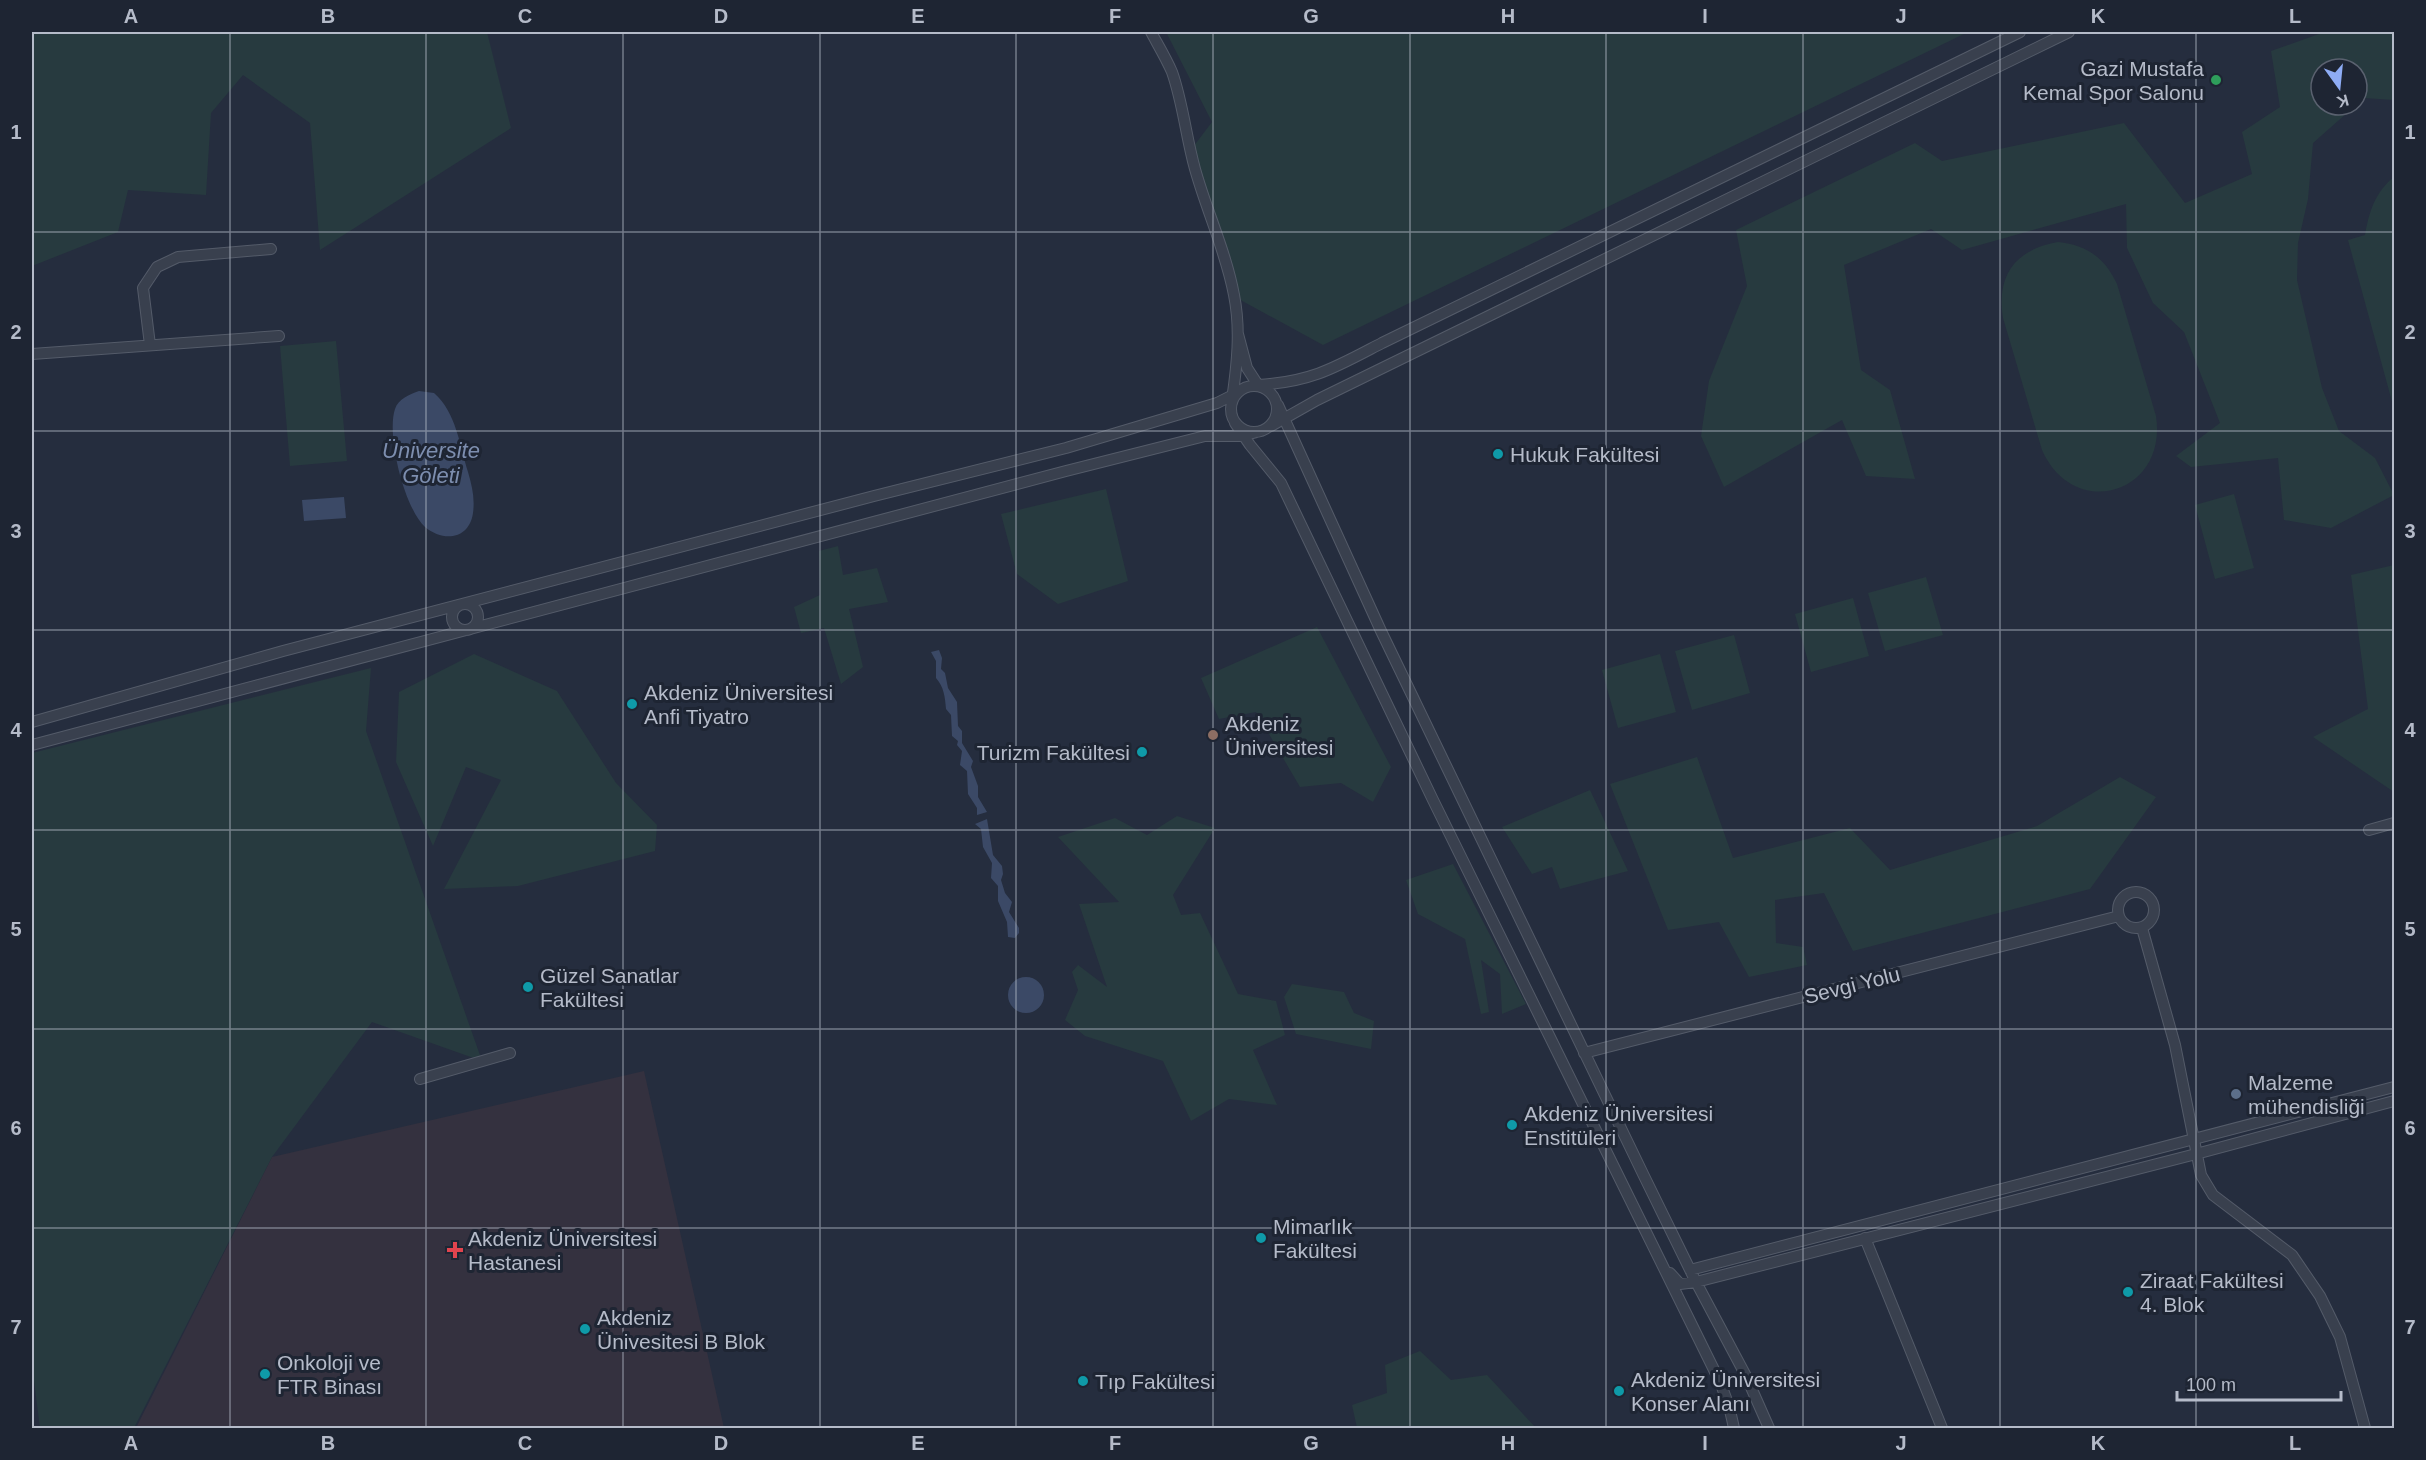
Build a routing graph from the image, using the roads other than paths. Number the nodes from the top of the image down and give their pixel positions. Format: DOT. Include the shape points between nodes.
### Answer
graph roads {
  1 [pos="1151,32"];
  2 [pos="2020,32"];
  3 [pos="2069,32"];
  4 [pos="271,249"];
  5 [pos="1238,334"];
  6 [pos="279,336"];
  7 [pos="150,345"];
  8 [pos="32,354"];
  9 [pos="1258,386"];
  10 [pos="1234,396"];
  11 [pos="1278,405"];
  12 [pos="1283,419"];
  13 [pos="1235,423"];
  14 [pos="1271,426"];
  15 [pos="1257,432"];
  16 [pos="1243,435"];
  17 [pos="461,605"];
  18 [pos="469,630"];
  19 [pos="180,681"];
  20 [pos="184,703"];
  21 [pos="32,723"];
  22 [pos="32,745"];
  23 [pos="2394,823"];
  24 [pos="2369,830"];
  25 [pos="2119,916"];
  26 [pos="2142,928"];
  27 [pos="510,1053"];
  28 [pos="1584,1053"];
  29 [pos="420,1078"];
  30 [pos="2394,1087"];
  31 [pos="2394,1101"];
  32 [pos="2193,1141"];
  33 [pos="2196,1154"];
  34 [pos="1865,1238"];
  35 [pos="1653,1247"];
  36 [pos="1690,1270"];
  37 [pos="1696,1282"];
  38 [pos="1734,1428"];
  39 [pos="1769,1428"];
  40 [pos="1942,1428"];
  41 [pos="2365,1428"];
  1 -- 5 [label="street" via="1180,99 1204,202 1235,297"];
  2 -- 9 [label="street" via="1324,374"];
  3 -- 12 [label="street"];
  4 -- 7 [label="street" via="178,256 157,267 143,288"];
  5 -- 9 [label="street" via="1247,368"];
  5 -- 10 [label="street"];
  6 -- 7 [label="street"];
  7 -- 8 [label="street"];
  9 -- 10 [label="street" via="1251,385"];
  9 -- 11 [label="street" via="1271,392"];
  10 -- 13 [label="street" via="1231,407"];
  10 -- 17 [label="street" via="1066,448"];
  11 -- 12 [label="street"];
  11 -- 14 [label="street"];
  12 -- 14 [label="street"];
  12 -- 28 [label="street"];
  13 -- 15 [label="street"];
  13 -- 16 [label="street"];
  14 -- 15 [label="street"];
  15 -- 16 [label="street"];
  16 -- 18 [label="street" via="1205,436 1066,471"];
  16 -- 35 [label="street" via="1281,483"];
  17 -- 18 [label="street" via="454,611 452,621 459,629"];
  17 -- 18 [label="street" via="472,606 478,614 477,624"];
  17 -- 19 [label="street"];
  18 -- 20 [label="street"];
  19 -- 20 [label="street"];
  19 -- 21 [label="street"];
  20 -- 22 [label="street"];
  23 -- 24 [label="street"];
  25 -- 26 [label="street" via="2128,927"];
  25 -- 26 [label="street" via="2124,897 2145,894 2155,912"];
  25 -- 28 [label="street, Sevgi Yolu"];
  26 -- 32 [label="street" via="2175,1045"];
  27 -- 29 [label="street"];
  28 -- 36 [label="street"];
  30 -- 32 [label="street"];
  31 -- 33 [label="street"];
  32 -- 33 [label="street"];
  32 -- 36 [label="street"];
  33 -- 34 [label="street"];
  33 -- 41 [label="street" via="2201,1175 2213,1195 2292,1255 2320,1296 2340,1337"];
  34 -- 37 [label="street"];
  34 -- 40 [label="street"];
  35 -- 37 [label="street" via="1674,1280 1680,1284"];
  35 -- 38 [label="street" via="1720,1382"];
  36 -- 37 [label="street"];
  37 -- 39 [label="street"];
}
